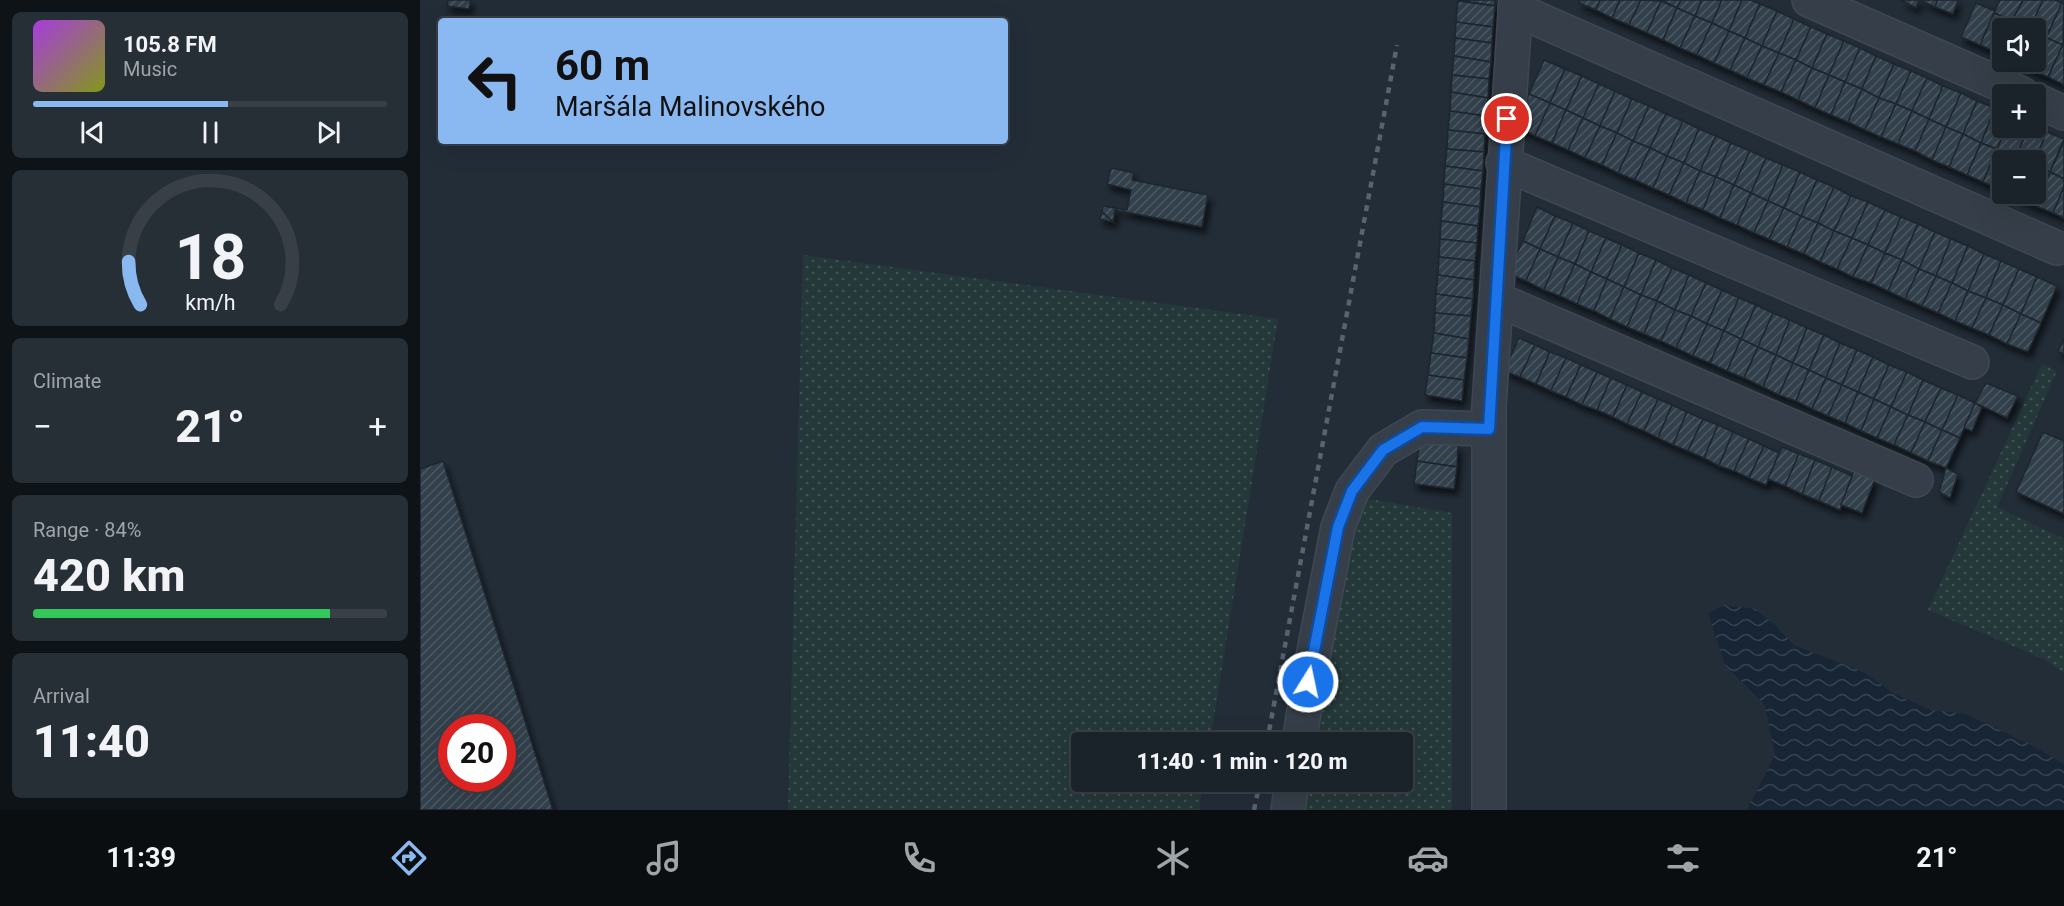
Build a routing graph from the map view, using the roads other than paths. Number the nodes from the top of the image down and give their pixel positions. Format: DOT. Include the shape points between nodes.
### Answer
graph roads {
  1 [pos="1809,0"];
  2 [pos="1515,4"];
  3 [pos="1999,84"];
  4 [pos="2046,105"];
  5 [pos="2064,113"];
  6 [pos="1503,164"];
  7 [pos="2057,248"];
  8 [pos="1496,298"];
  9 [pos="1972,363"];
  10 [pos="1489,417"];
  11 [pos="1916,480"];
  12 [pos="1300,732"];
  13 [pos="1291,792"];
  14 [pos="1288,810"];
  15 [pos="1489,810"];
  1 -- 3 [label="street"];
  2 -- 6 [label="street"];
  2 -- 7 [label="street"];
  4 -- 5 [label="street"];
  6 -- 8 [label="street"];
  6 -- 9 [label="street"];
  8 -- 10 [label="street"];
  8 -- 11 [label="street"];
  10 -- 12 [label="street" via="1422,427 1383,450 1352,491 1338,527"];
  10 -- 15 [label="street"];
  13 -- 14 [label="street"];
}
